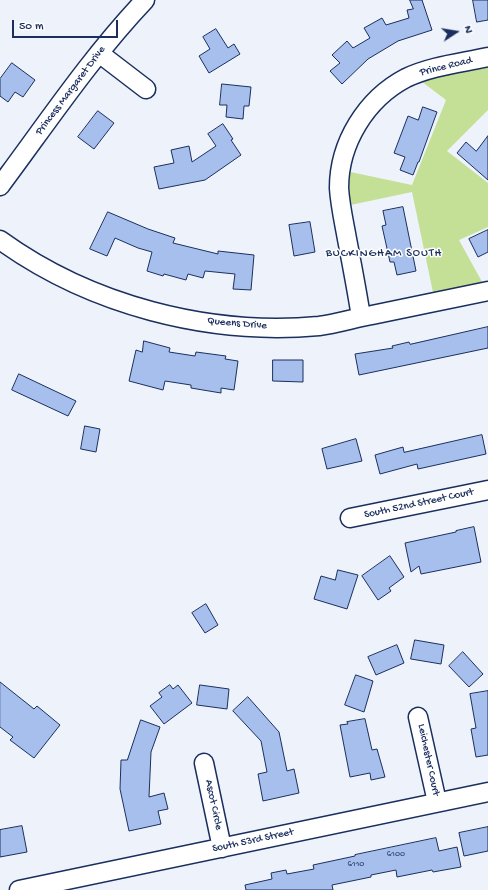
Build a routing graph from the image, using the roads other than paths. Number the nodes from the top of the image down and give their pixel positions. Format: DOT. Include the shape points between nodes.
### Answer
graph roads {
  1 [pos="145,0"];
  2 [pos="98,53"];
  3 [pos="488,57"];
  4 [pos="146,88"];
  5 [pos="0,186"];
  6 [pos="0,240"];
  7 [pos="488,291"];
  8 [pos="361,317"];
  9 [pos="488,490"];
  10 [pos="350,518"];
  11 [pos="418,717"];
  12 [pos="204,763"];
  13 [pos="488,792"];
  14 [pos="437,802"];
  15 [pos="222,848"];
  16 [pos="18,890"];
  1 -- 2 [label="street, Princess Margaret Drive"];
  2 -- 4 [label="street"];
  2 -- 5 [label="street, Princess Margaret Drive"];
  3 -- 8 [label="street, Prince Road" via="427,70 406,78 377,99 353,131 344,155 339,188"];
  6 -- 8 [label="street, Queens Drive" via="74,283 113,299 192,320 235,326 277,327 320,326"];
  7 -- 8 [label="street, Queens Drive"];
  9 -- 10 [label="street, South 52nd Street Court"];
  11 -- 14 [label="street, Leichester Court"];
  12 -- 15 [label="street, Ascot Circle"];
  13 -- 14 [label="street, South 53rd Street"];
  14 -- 15 [label="street, South 53rd Street"];
  15 -- 16 [label="street, South 53rd Street"];
}
